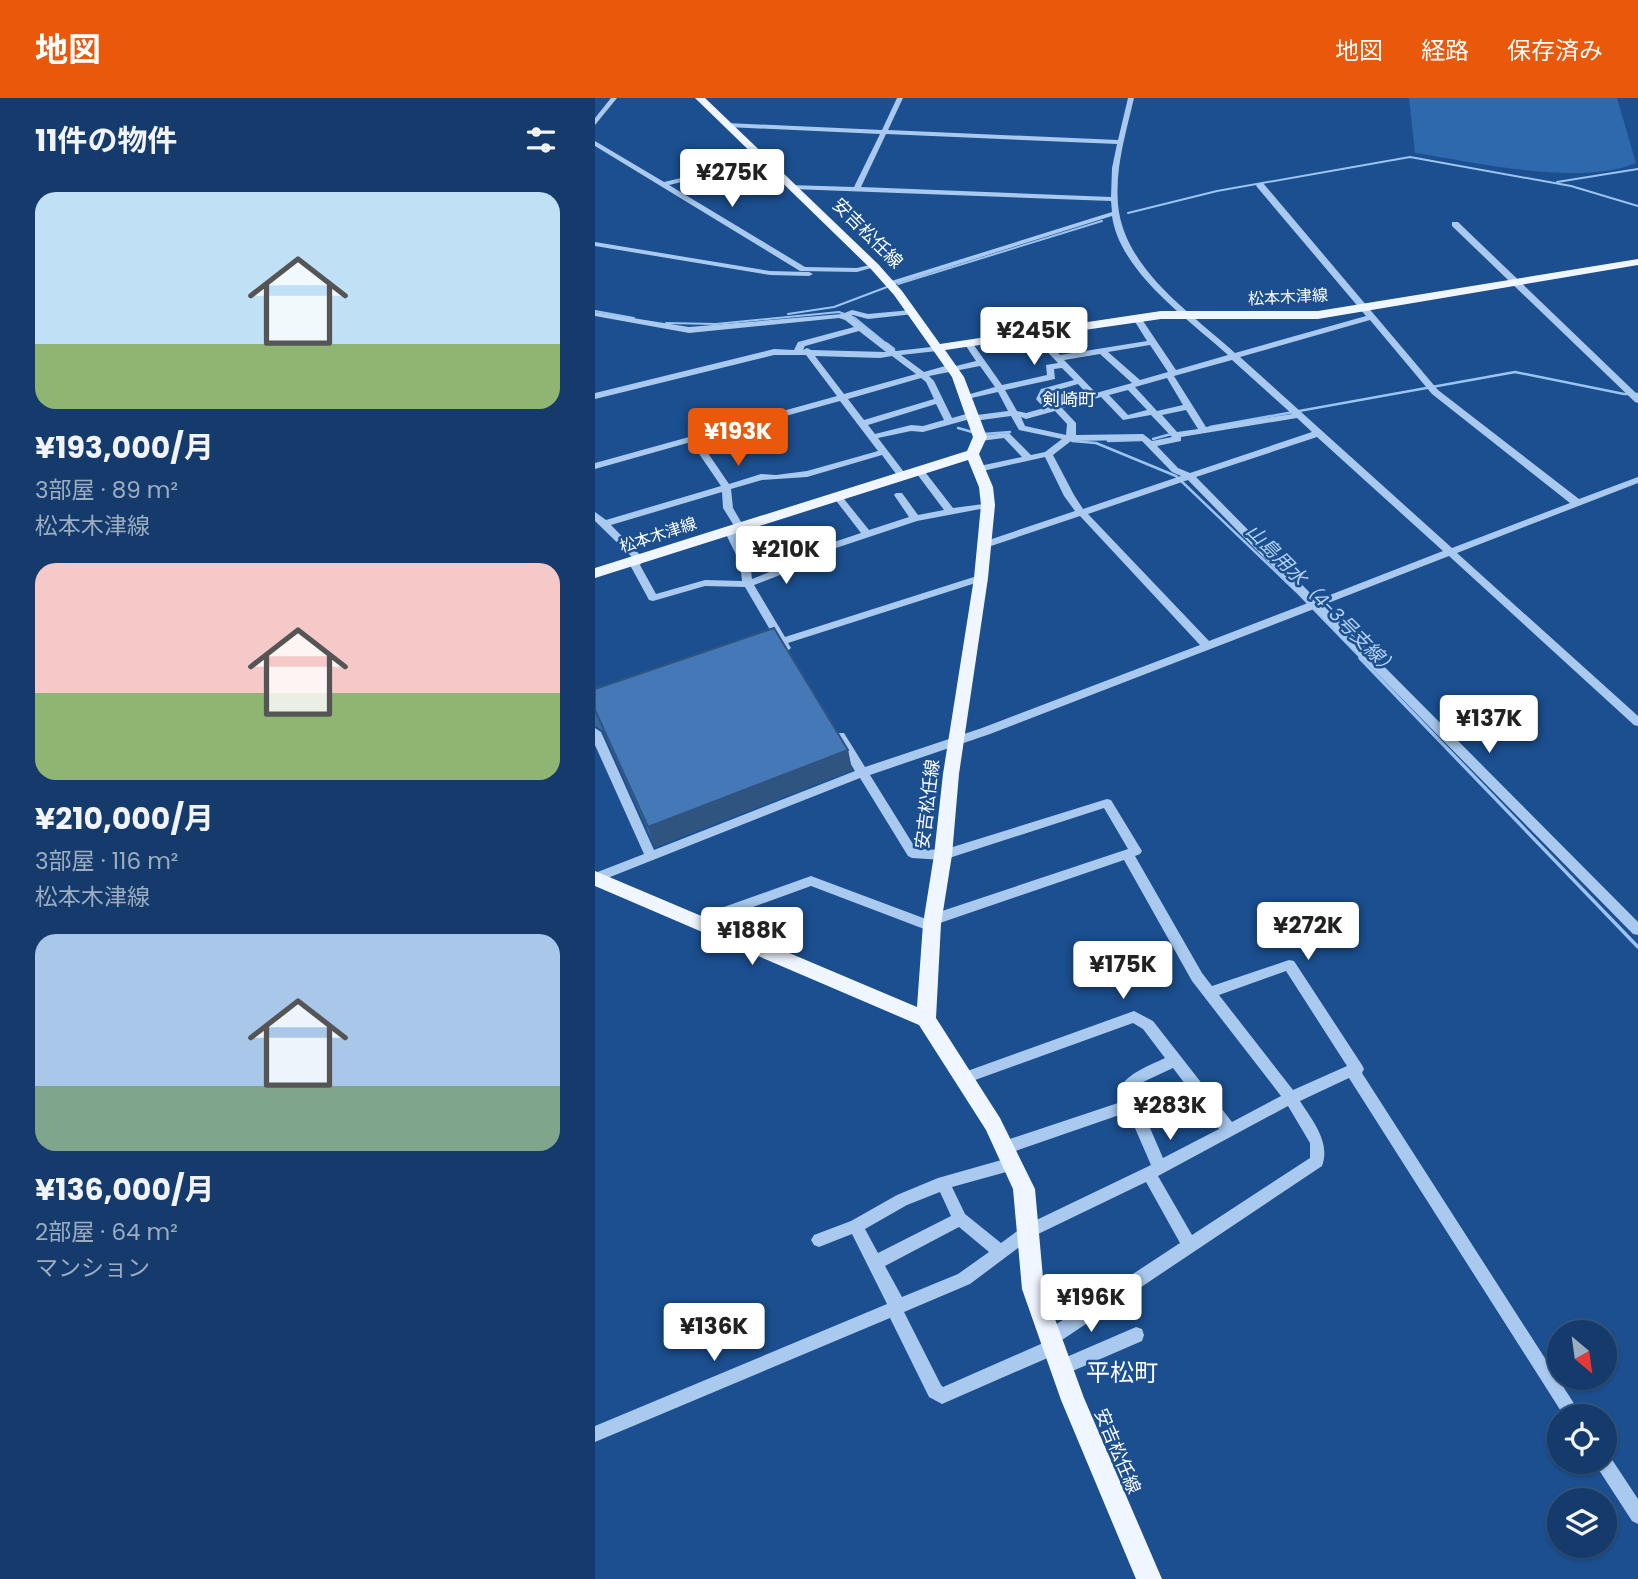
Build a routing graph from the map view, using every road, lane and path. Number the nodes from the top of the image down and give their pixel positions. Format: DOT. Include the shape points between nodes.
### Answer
graph roads {
  1 [pos="614,98"];
  2 [pos="700,98"];
  3 [pos="900,98"];
  4 [pos="1131,98"];
  5 [pos="595,123"];
  6 [pos="727,125"];
  7 [pos="885,130"];
  8 [pos="1122,142"];
  9 [pos="595,143"];
  10 [pos="764,160"];
  11 [pos="664,184"];
  12 [pos="1260,185"];
  13 [pos="792,187"];
  14 [pos="857,189"];
  15 [pos="1114,199"];
  16 [pos="1115,213"];
  17 [pos="1455,224"];
  18 [pos="595,244"];
  19 [pos="607,246"];
  20 [pos="595,256"];
  21 [pos="1638,262"];
  22 [pos="874,266"];
  23 [pos="838,271"];
  24 [pos="889,283"];
  25 [pos="1518,283"];
  26 [pos="911,312"];
  27 [pos="1367,312"];
  28 [pos="595,314"];
  29 [pos="1189,314"];
  30 [pos="845,316"];
  31 [pos="1136,317"];
  32 [pos="860,328"];
  33 [pos="1033,332"];
  34 [pos="968,342"];
  35 [pos="1154,342"];
  36 [pos="937,348"];
  37 [pos="802,351"];
  38 [pos="1101,351"];
  39 [pos="898,354"];
  40 [pos="1234,356"];
  41 [pos="1058,358"];
  42 [pos="980,363"];
  43 [pos="1065,365"];
  44 [pos="952,368"];
  45 [pos="926,374"];
  46 [pos="1171,374"];
  47 [pos="1080,381"];
  48 [pos="1035,382"];
  49 [pos="1134,385"];
  50 [pos="1001,390"];
  51 [pos="1044,391"];
  52 [pos="1099,395"];
  53 [pos="595,396"];
  54 [pos="967,396"];
  55 [pos="1635,397"];
  56 [pos="842,398"];
  57 [pos="940,401"];
  58 [pos="1187,407"];
  59 [pos="1053,408"];
  60 [pos="1297,412"];
  61 [pos="1014,413"];
  62 [pos="1154,413"];
  63 [pos="949,421"];
  64 [pos="862,424"];
  65 [pos="1203,429"];
  66 [pos="1319,433"];
  67 [pos="1173,434"];
  68 [pos="872,437"];
  69 [pos="976,437"];
  70 [pos="1068,438"];
  71 [pos="694,439"];
  72 [pos="1146,440"];
  73 [pos="883,452"];
  74 [pos="1048,454"];
  75 [pos="1030,459"];
  76 [pos="595,466"];
  77 [pos="919,470"];
  78 [pos="902,476"];
  79 [pos="1183,477"];
  80 [pos="1638,480"];
  81 [pos="726,487"];
  82 [pos="898,495"];
  83 [pos="837,496"];
  84 [pos="1577,503"];
  85 [pos="988,505"];
  86 [pos="950,512"];
  87 [pos="1081,512"];
  88 [pos="595,515"];
  89 [pos="915,518"];
  90 [pos="604,524"];
  91 [pos="734,528"];
  92 [pos="867,534"];
  93 [pos="984,545"];
  94 [pos="1450,551"];
  95 [pos="639,559"];
  96 [pos="595,573"];
  97 [pos="981,578"];
  98 [pos="748,584"];
  99 [pos="1310,605"];
  100 [pos="782,641"];
  101 [pos="1207,646"];
  102 [pos="757,649"];
  103 [pos="795,663"];
  104 [pos="1638,722"];
  105 [pos="835,729"];
  106 [pos="595,732"];
  107 [pos="956,741"];
  108 [pos="862,773"];
  109 [pos="650,854"];
  110 [pos="1127,854"];
  111 [pos="943,855"];
  112 [pos="595,878"];
  113 [pos="698,922"];
  114 [pos="932,924"];
  115 [pos="1638,930"];
  116 [pos="1209,993"];
  117 [pos="926,1018"];
  118 [pos="1175,1060"];
  119 [pos="1357,1069"];
  120 [pos="964,1078"];
  121 [pos="1290,1098"];
  122 [pos="1133,1104"];
  123 [pos="1229,1130"];
  124 [pos="1008,1156"];
  125 [pos="1154,1170"];
  126 [pos="943,1183"];
  127 [pos="960,1219"];
  128 [pos="856,1226"];
  129 [pos="1029,1231"];
  130 [pos="819,1240"];
  131 [pos="1190,1246"];
  132 [pos="1002,1252"];
  133 [pos="875,1263"];
  134 [pos="896,1307"];
  135 [pos="1136,1335"];
  136 [pos="1051,1343"];
  137 [pos="1061,1368"];
  138 [pos="1566,1404"];
  139 [pos="595,1434"];
  140 [pos="1611,1474"];
  141 [pos="1638,1515"];
  142 [pos="1149,1579"];
  1 -- 5 [label="street"];
  2 -- 6 [label="main road, 安吉松任線"];
  3 -- 7 [label="street"];
  4 -- 8 [label="street"];
  6 -- 7 [label="street"];
  6 -- 10 [label="main road, 安吉松任線"];
  7 -- 8 [label="street"];
  7 -- 14 [label="street"];
  8 -- 15 [label="street"];
  9 -- 11 [label="street"];
  10 -- 11 [label="street"];
  10 -- 13 [label="main road, 安吉松任線"];
  11 -- 23 [label="street" via="803,269"];
  12 -- 27 [label="street"];
  13 -- 14 [label="street"];
  13 -- 22 [label="main road, 安吉松任線"];
  14 -- 15 [label="street"];
  15 -- 16 [label="street"];
  16 -- 24 [label="street"];
  16 -- 29 [label="street" via="1122,240 1142,269"];
  17 -- 25 [label="street"];
  18 -- 19 [label="street"];
  19 -- 20 [label="street"];
  19 -- 23 [label="street" via="770,273"];
  21 -- 25 [label="main road, 松本木津線"];
  22 -- 23 [label="street"];
  22 -- 24 [label="main road, 安吉松任線"];
  24 -- 26 [label="main road, 安吉松任線"];
  25 -- 27 [label="main road, 松本木津線"];
  25 -- 55 [label="street"];
  26 -- 30 [label="street"];
  26 -- 36 [label="main road, 安吉松任線"];
  27 -- 29 [label="main road, 松本木津線" via="1288,317"];
  27 -- 40 [label="street"];
  27 -- 84 [label="street" via="1431,387"];
  28 -- 30 [label="street" via="689,330"];
  29 -- 31 [label="main road, 松本木津線"];
  29 -- 40 [label="street"];
  30 -- 32 [label="street"];
  31 -- 33 [label="main road, 松本木津線"];
  31 -- 35 [label="street"];
  32 -- 37 [label="street" via="801,344"];
  32 -- 39 [label="street"];
  33 -- 34 [label="main road, 松本木津線"];
  33 -- 41 [label="street"];
  34 -- 36 [label="main road, 松本木津線"];
  34 -- 42 [label="street"];
  35 -- 38 [label="street"];
  35 -- 46 [label="street"];
  36 -- 39 [label="street"];
  36 -- 44 [label="main road, 安吉松任線"];
  37 -- 39 [label="street"];
  37 -- 53 [label="street" via="759,354"];
  37 -- 56 [label="street"];
  38 -- 41 [label="street"];
  38 -- 49 [label="street"];
  39 -- 45 [label="street"];
  40 -- 46 [label="street"];
  40 -- 60 [label="street"];
  41 -- 43 [label="street"];
  42 -- 44 [label="street"];
  42 -- 50 [label="street"];
  43 -- 47 [label="street"];
  43 -- 48 [label="street" via="1049,368 1052,377"];
  44 -- 45 [label="street"];
  44 -- 54 [label="main road, 安吉松任線"];
  45 -- 56 [label="street"];
  45 -- 57 [label="street"];
  46 -- 49 [label="street"];
  46 -- 58 [label="street"];
  47 -- 51 [label="street"];
  47 -- 52 [label="street"];
  48 -- 50 [label="street"];
  48 -- 51 [label="street"];
  49 -- 52 [label="street"];
  49 -- 62 [label="street"];
  50 -- 54 [label="street"];
  50 -- 61 [label="street"];
  51 -- 59 [label="street" via="1040,399"];
  52 -- 59 [label="street"];
  52 -- 62 [label="street" via="1126,418"];
  54 -- 69 [label="main road, 安吉松任線"];
  56 -- 64 [label="street"];
  56 -- 71 [label="street"];
  57 -- 63 [label="street"];
  57 -- 64 [label="street"];
  58 -- 62 [label="street"];
  58 -- 65 [label="street"];
  59 -- 61 [label="street" via="1026,416"];
  59 -- 70 [label="street" via="1071,423"];
  60 -- 65 [label="street"];
  60 -- 66 [label="street"];
  61 -- 69 [label="street"];
  61 -- 70 [label="street" via="1022,428"];
  62 -- 67 [label="street"];
  63 -- 68 [label="street"];
  63 -- 69 [label="street"];
  64 -- 68 [label="street"];
  65 -- 67 [label="street"];
  66 -- 79 [label="street"];
  66 -- 94 [label="street"];
  67 -- 72 [label="street"];
  68 -- 73 [label="street"];
  69 -- 75 [label="street"];
  69 -- 75 [label="street" via="1006,435"];
  69 -- 77 [label="main road, 松本木津線"];
  69 -- 85 [label="main road, 安吉松任線"];
  70 -- 72 [label="street"];
  70 -- 74 [label="street"];
  71 -- 76 [label="street"];
  71 -- 81 [label="street"];
  72 -- 79 [label="street"];
  73 -- 78 [label="street"];
  73 -- 81 [label="street" via="783,480 761,477"];
  74 -- 75 [label="street"];
  74 -- 87 [label="street"];
  77 -- 78 [label="main road, 松本木津線"];
  77 -- 86 [label="street"];
  78 -- 83 [label="main road, 松本木津線"];
  79 -- 87 [label="street"];
  79 -- 99 [label="street"];
  80 -- 84 [label="street"];
  81 -- 90 [label="street"];
  81 -- 91 [label="street"];
  82 -- 89 [label="street"];
  83 -- 91 [label="main road, 松本木津線"];
  83 -- 92 [label="street"];
  84 -- 94 [label="street"];
  85 -- 86 [label="street"];
  85 -- 93 [label="main road, 安吉松任線"];
  86 -- 89 [label="street"];
  87 -- 93 [label="street"];
  87 -- 101 [label="street"];
  88 -- 90 [label="street"];
  89 -- 92 [label="street"];
  90 -- 95 [label="street"];
  91 -- 95 [label="main road, 松本木津線"];
  91 -- 98 [label="street"];
  92 -- 98 [label="street"];
  93 -- 97 [label="main road, 安吉松任線"];
  94 -- 99 [label="street"];
  94 -- 104 [label="street"];
  95 -- 96 [label="main road, 松本木津線"];
  95 -- 98 [label="street" via="635,565 653,598 705,583"];
  97 -- 100 [label="street"];
  97 -- 107 [label="main road, 安吉松任線"];
  98 -- 100 [label="street"];
  99 -- 101 [label="street"];
  99 -- 115 [label="street"];
  100 -- 102 [label="street"];
  100 -- 103 [label="street"];
  101 -- 107 [label="street"];
  105 -- 108 [label="street"];
  106 -- 109 [label="street"];
  107 -- 108 [label="street"];
  107 -- 111 [label="main road, 安吉松任線"];
  108 -- 109 [label="street"];
  108 -- 111 [label="street" via="912,853"];
  109 -- 112 [label="street"];
  110 -- 111 [label="street" via="1136,851 1107,803"];
  110 -- 114 [label="street"];
  110 -- 116 [label="street"];
  111 -- 114 [label="main road, 安吉松任線"];
  112 -- 113 [label="main road"];
  113 -- 114 [label="street" via="811,881"];
  113 -- 117 [label="main road"];
  114 -- 117 [label="main road, 安吉松任線"];
  116 -- 119 [label="street" via="1289,965"];
  116 -- 121 [label="street"];
  117 -- 120 [label="main road, 安吉松任線"];
  118 -- 120 [label="street" via="1148,1025 1128,1017"];
  118 -- 122 [label="street" via="1126,1089"];
  118 -- 123 [label="street"];
  120 -- 124 [label="main road, 安吉松任線"];
  121 -- 123 [label="street"];
  121 -- 131 [label="street" via="1317,1142 1317,1161"];
  121 -- 138 [label="street" via="1352,1070"];
  122 -- 124 [label="street"];
  122 -- 125 [label="street"];
  123 -- 125 [label="street"];
  124 -- 126 [label="street"];
  124 -- 129 [label="main road, 安吉松任線" via="1024,1189"];
  125 -- 129 [label="street"];
  125 -- 131 [label="street"];
  126 -- 127 [label="street"];
  126 -- 128 [label="street"];
  127 -- 132 [label="street"];
  127 -- 133 [label="street"];
  128 -- 130 [label="street"];
  128 -- 133 [label="street"];
  129 -- 132 [label="street"];
  129 -- 136 [label="main road, 安吉松任線" via="1033,1289"];
  131 -- 136 [label="street"];
  132 -- 134 [label="street" via="964,1279"];
  133 -- 134 [label="street"];
  134 -- 136 [label="street" via="942,1396"];
  134 -- 139 [label="street"];
  135 -- 137 [label="street"];
  136 -- 137 [label="main road, 安吉松任線"];
  137 -- 142 [label="main road, 安吉松任線"];
  140 -- 141 [label="street"];
}
